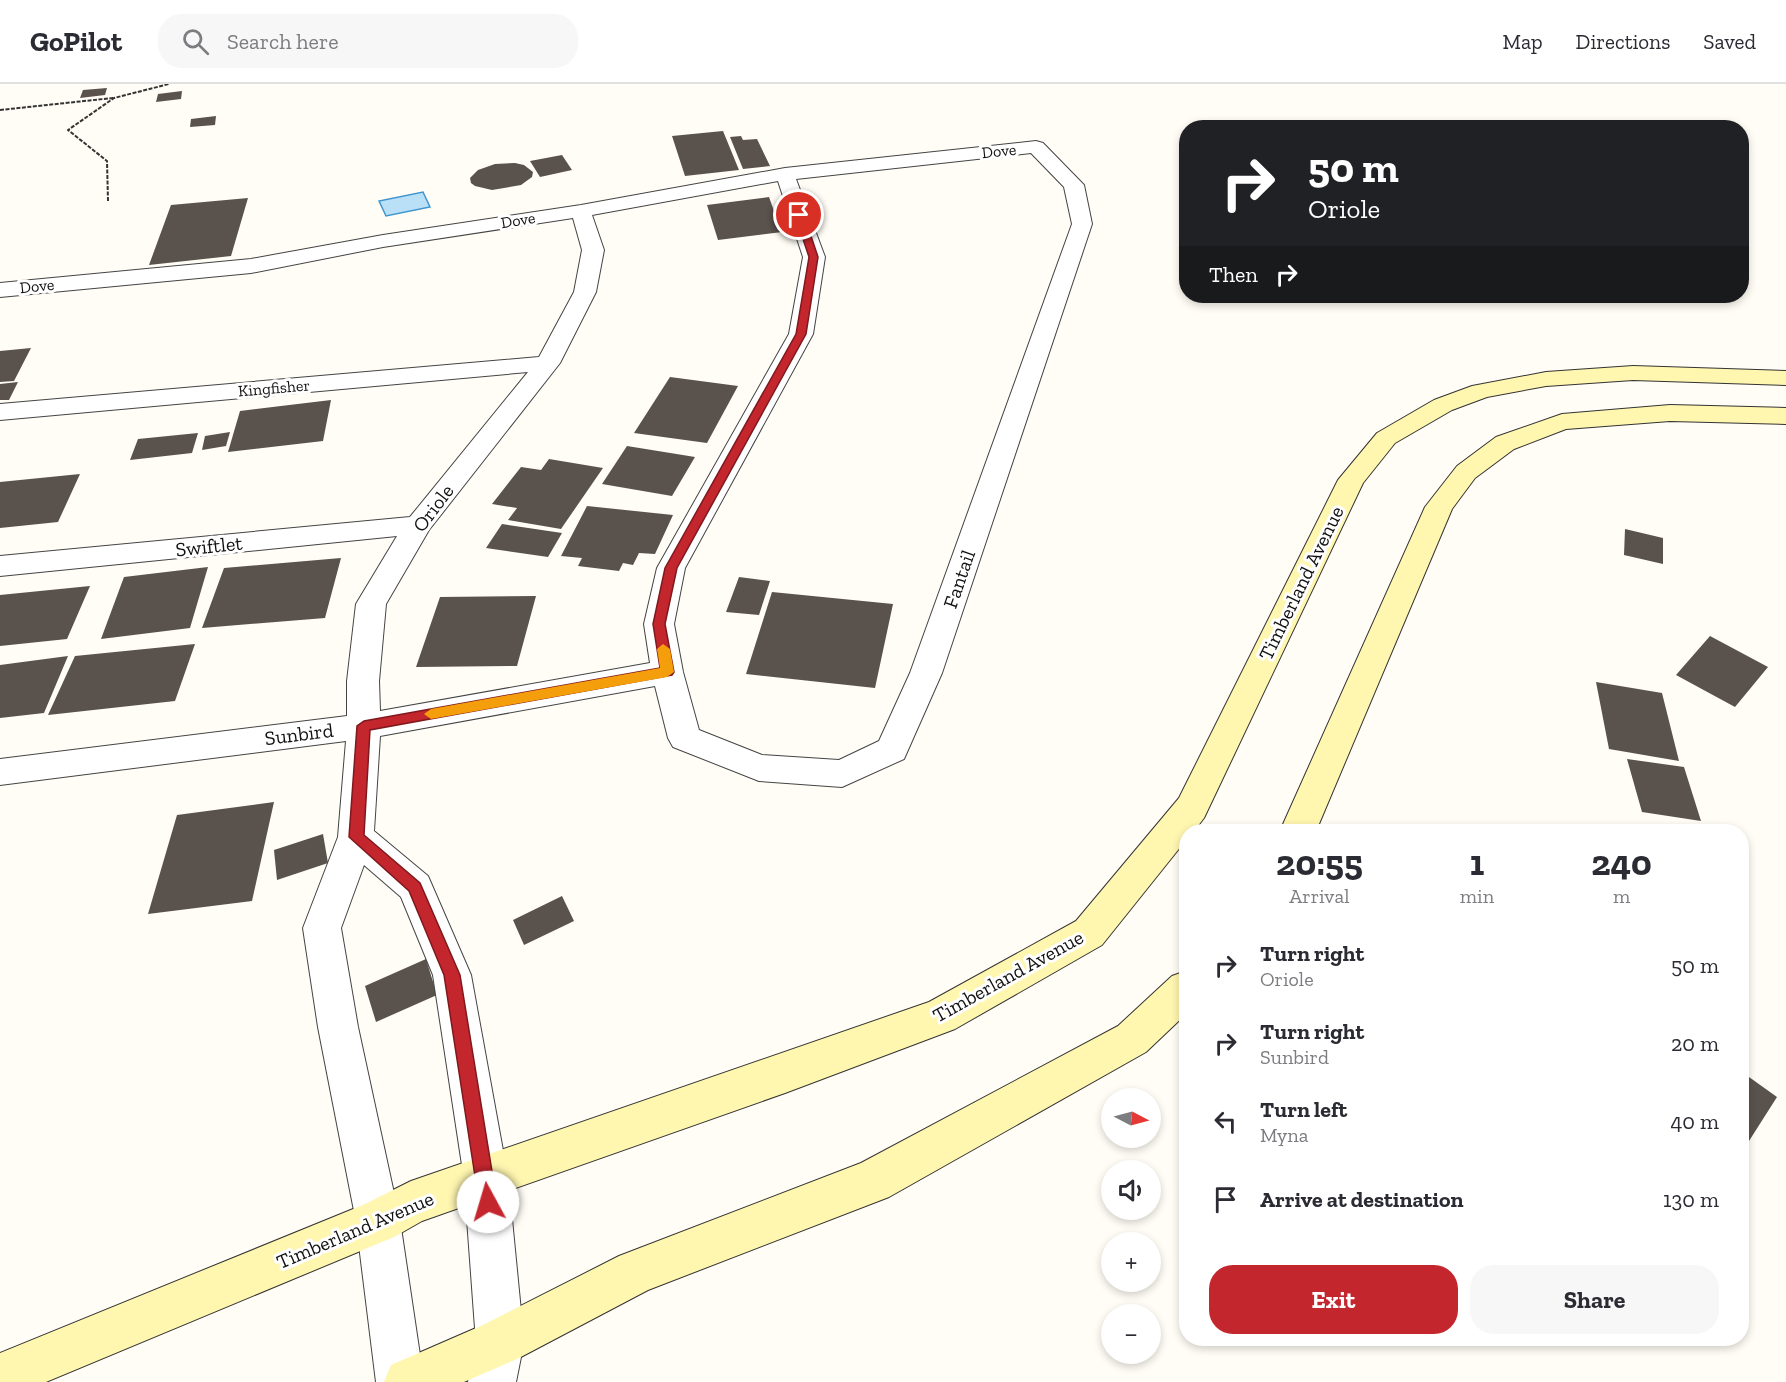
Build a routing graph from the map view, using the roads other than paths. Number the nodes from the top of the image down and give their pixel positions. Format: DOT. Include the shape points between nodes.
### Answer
graph roads {
  1 [pos="1035,147"];
  2 [pos="785,174"];
  3 [pos="581,211"];
  4 [pos="0,290"];
  5 [pos="549,363"];
  6 [pos="1786,378"];
  7 [pos="0,412"];
  8 [pos="1786,416"];
  9 [pos="418,525"];
  10 [pos="0,566"];
  11 [pos="667,672"];
  12 [pos="364,726"];
  13 [pos="0,772"];
  14 [pos="1301,824"];
  15 [pos="356,837"];
  16 [pos="1179,995"];
  17 [pos="486,1178"];
  18 [pos="378,1221"];
  19 [pos="496,1362"];
  20 [pos="0,1377"];
  21 [pos="400,1382"];
  22 [pos="408,1382"];
  1 -- 2 [label="street, Dove"];
  1 -- 11 [label="street, Fantail" via="1074,185 1082,224 926,673 892,750 842,774 759,768 685,738"];
  2 -- 3 [label="street, Dove"];
  2 -- 11 [label="street" via="814,257 801,334 671,568 659,624"];
  3 -- 4 [label="street, Dove" via="251,266"];
  3 -- 5 [label="street, Oriole" via="593,250 585,292"];
  5 -- 7 [label="street, Kingfisher"];
  5 -- 9 [label="street, Oriole"];
  6 -- 17 [label="street, Timberland Avenue" via="1633,373 1546,379 1481,391 1443,405 1386,438 1351,480 1192,808 1089,933 942,1016"];
  8 -- 14 [label="street" via="1670,413 1562,422 1505,443 1466,472 1439,507"];
  9 -- 10 [label="street, Swiftlet"];
  9 -- 12 [label="street, Oriole" via="371,604 363,681"];
  11 -- 12 [label="street, Sunbird"];
  12 -- 13 [label="street, Sunbird"];
  12 -- 15 [label="street, Oriole"];
  15 -- 17 [label="street" via="415,887 452,975"];
  15 -- 18 [label="street, Oriole" via="322,928"];
  16 -- 19 [label="street" via="1132,1039 995,1116 873,1181 635,1272"];
  17 -- 18 [label="street, Timberland Avenue" via="411,1203"];
  17 -- 19 [label="street"];
  18 -- 20 [label="street, Timberland Avenue"];
  18 -- 21 [label="street, Oriole"];
  19 -- 22 [label="street"];
}
